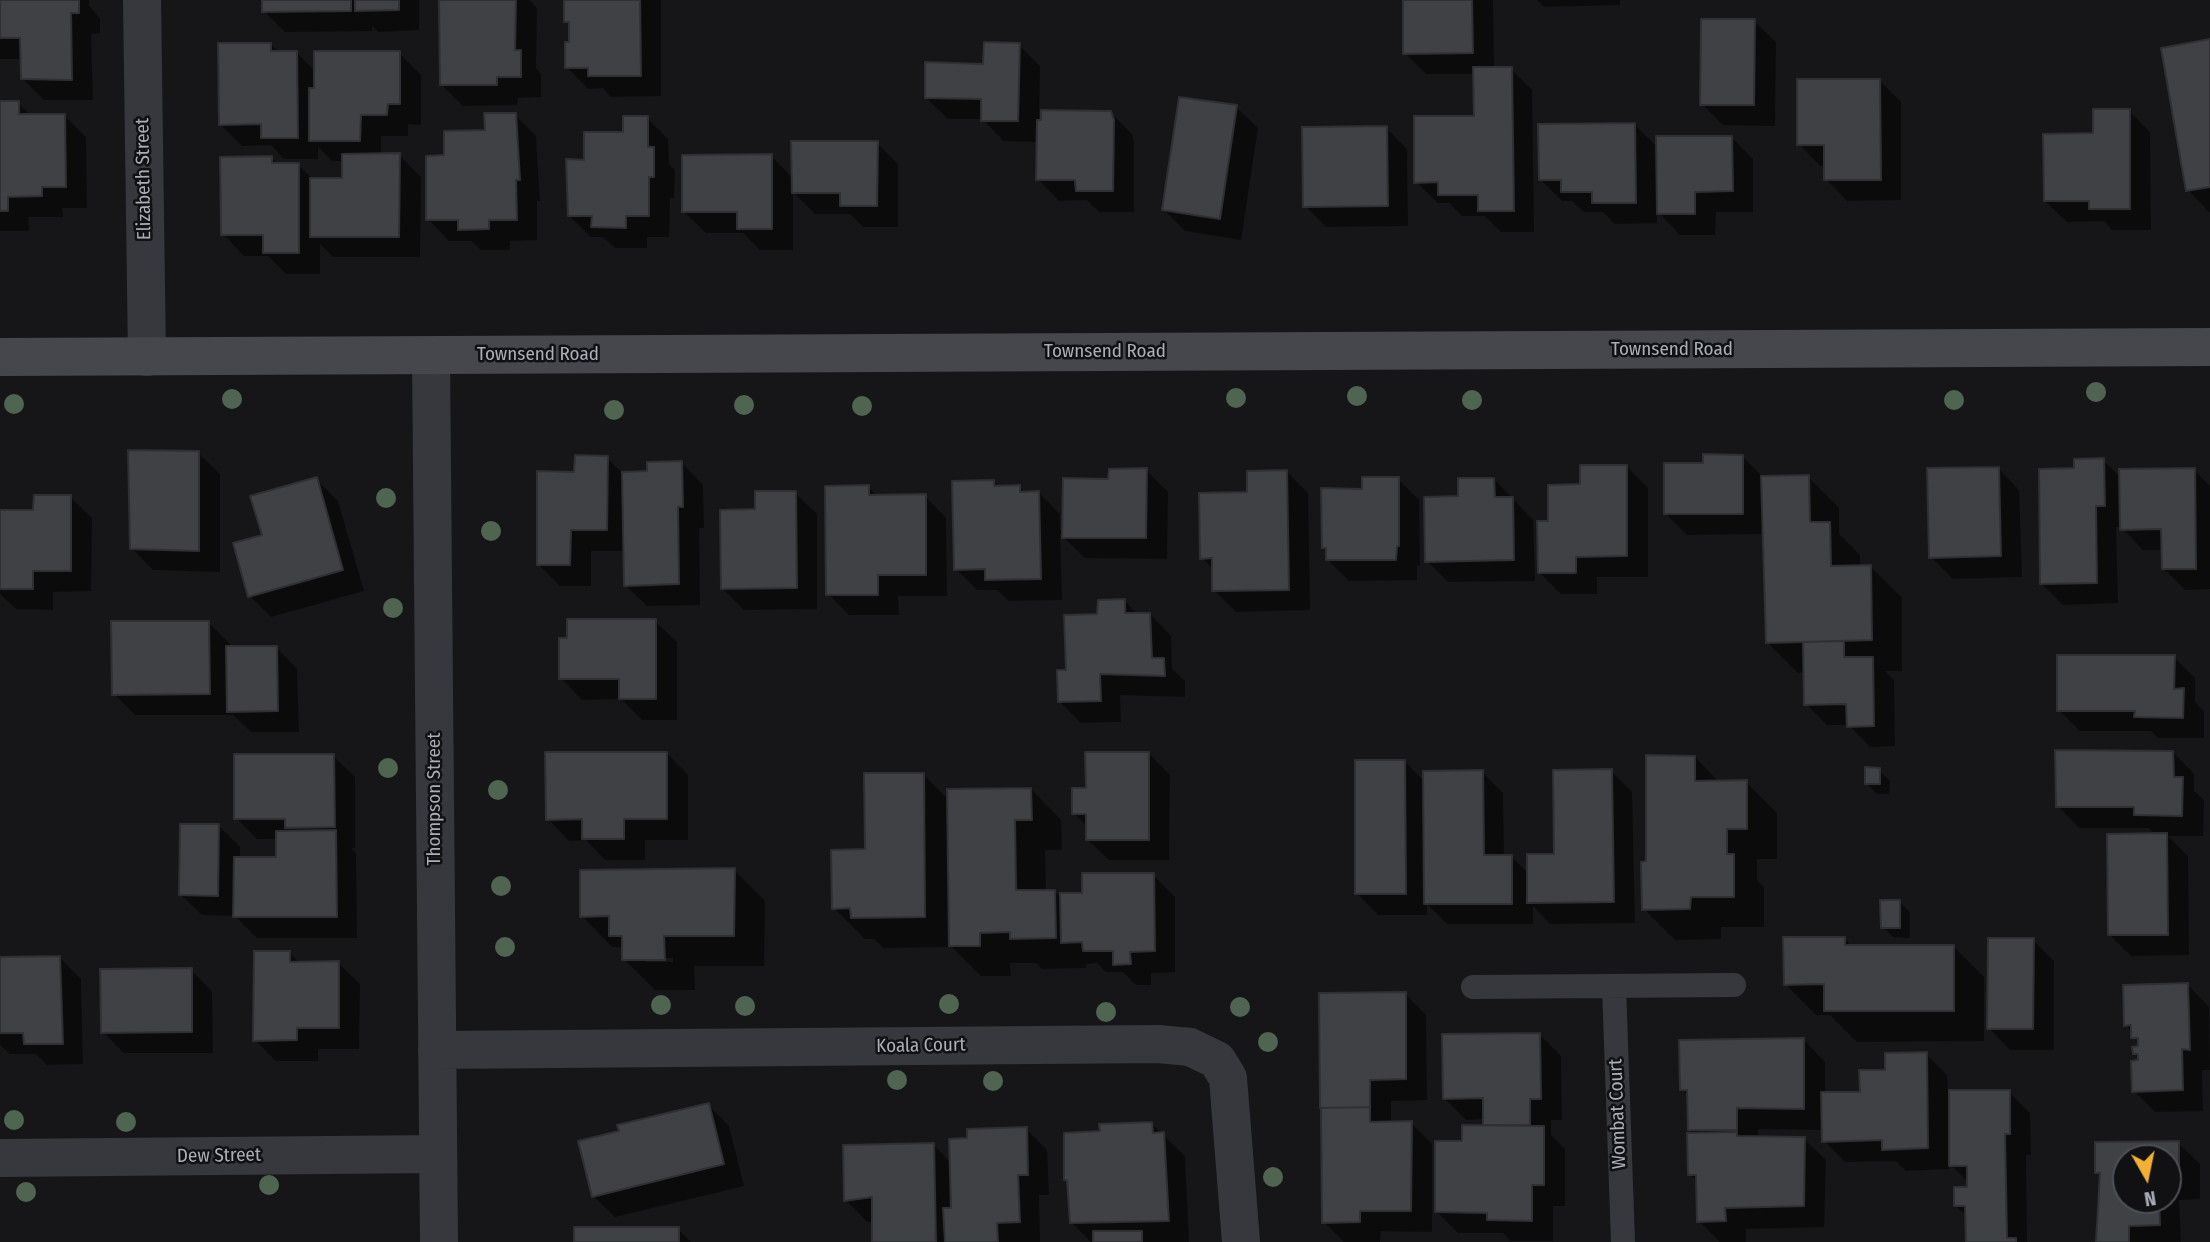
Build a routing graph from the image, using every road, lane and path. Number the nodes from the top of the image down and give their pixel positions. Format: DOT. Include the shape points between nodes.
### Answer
graph roads {
  1 [pos="142,0"];
  2 [pos="2210,347"];
  3 [pos="431,356"];
  4 [pos="0,357"];
  5 [pos="147,357"];
  6 [pos="1734,985"];
  7 [pos="1473,986"];
  8 [pos="1614,986"];
  9 [pos="437,1050"];
  10 [pos="438,1154"];
  11 [pos="0,1158"];
  12 [pos="439,1242"];
  13 [pos="1241,1242"];
  14 [pos="1623,1242"];
  1 -- 5 [label="street, Elizabeth Street"];
  2 -- 3 [label="main road, Townsend Road"];
  3 -- 5 [label="main road, Townsend Road"];
  3 -- 9 [label="street, Thompson Street"];
  4 -- 5 [label="main road, Townsend Road"];
  6 -- 8 [label="lane"];
  7 -- 8 [label="lane"];
  8 -- 14 [label="lane, Wombat Court"];
  9 -- 10 [label="street, Thompson Street"];
  9 -- 13 [label="street, Koala Court" via="1191,1047 1217,1060 1228,1078"];
  10 -- 11 [label="street, Dew Street"];
  10 -- 12 [label="street, Thompson Street"];
}
